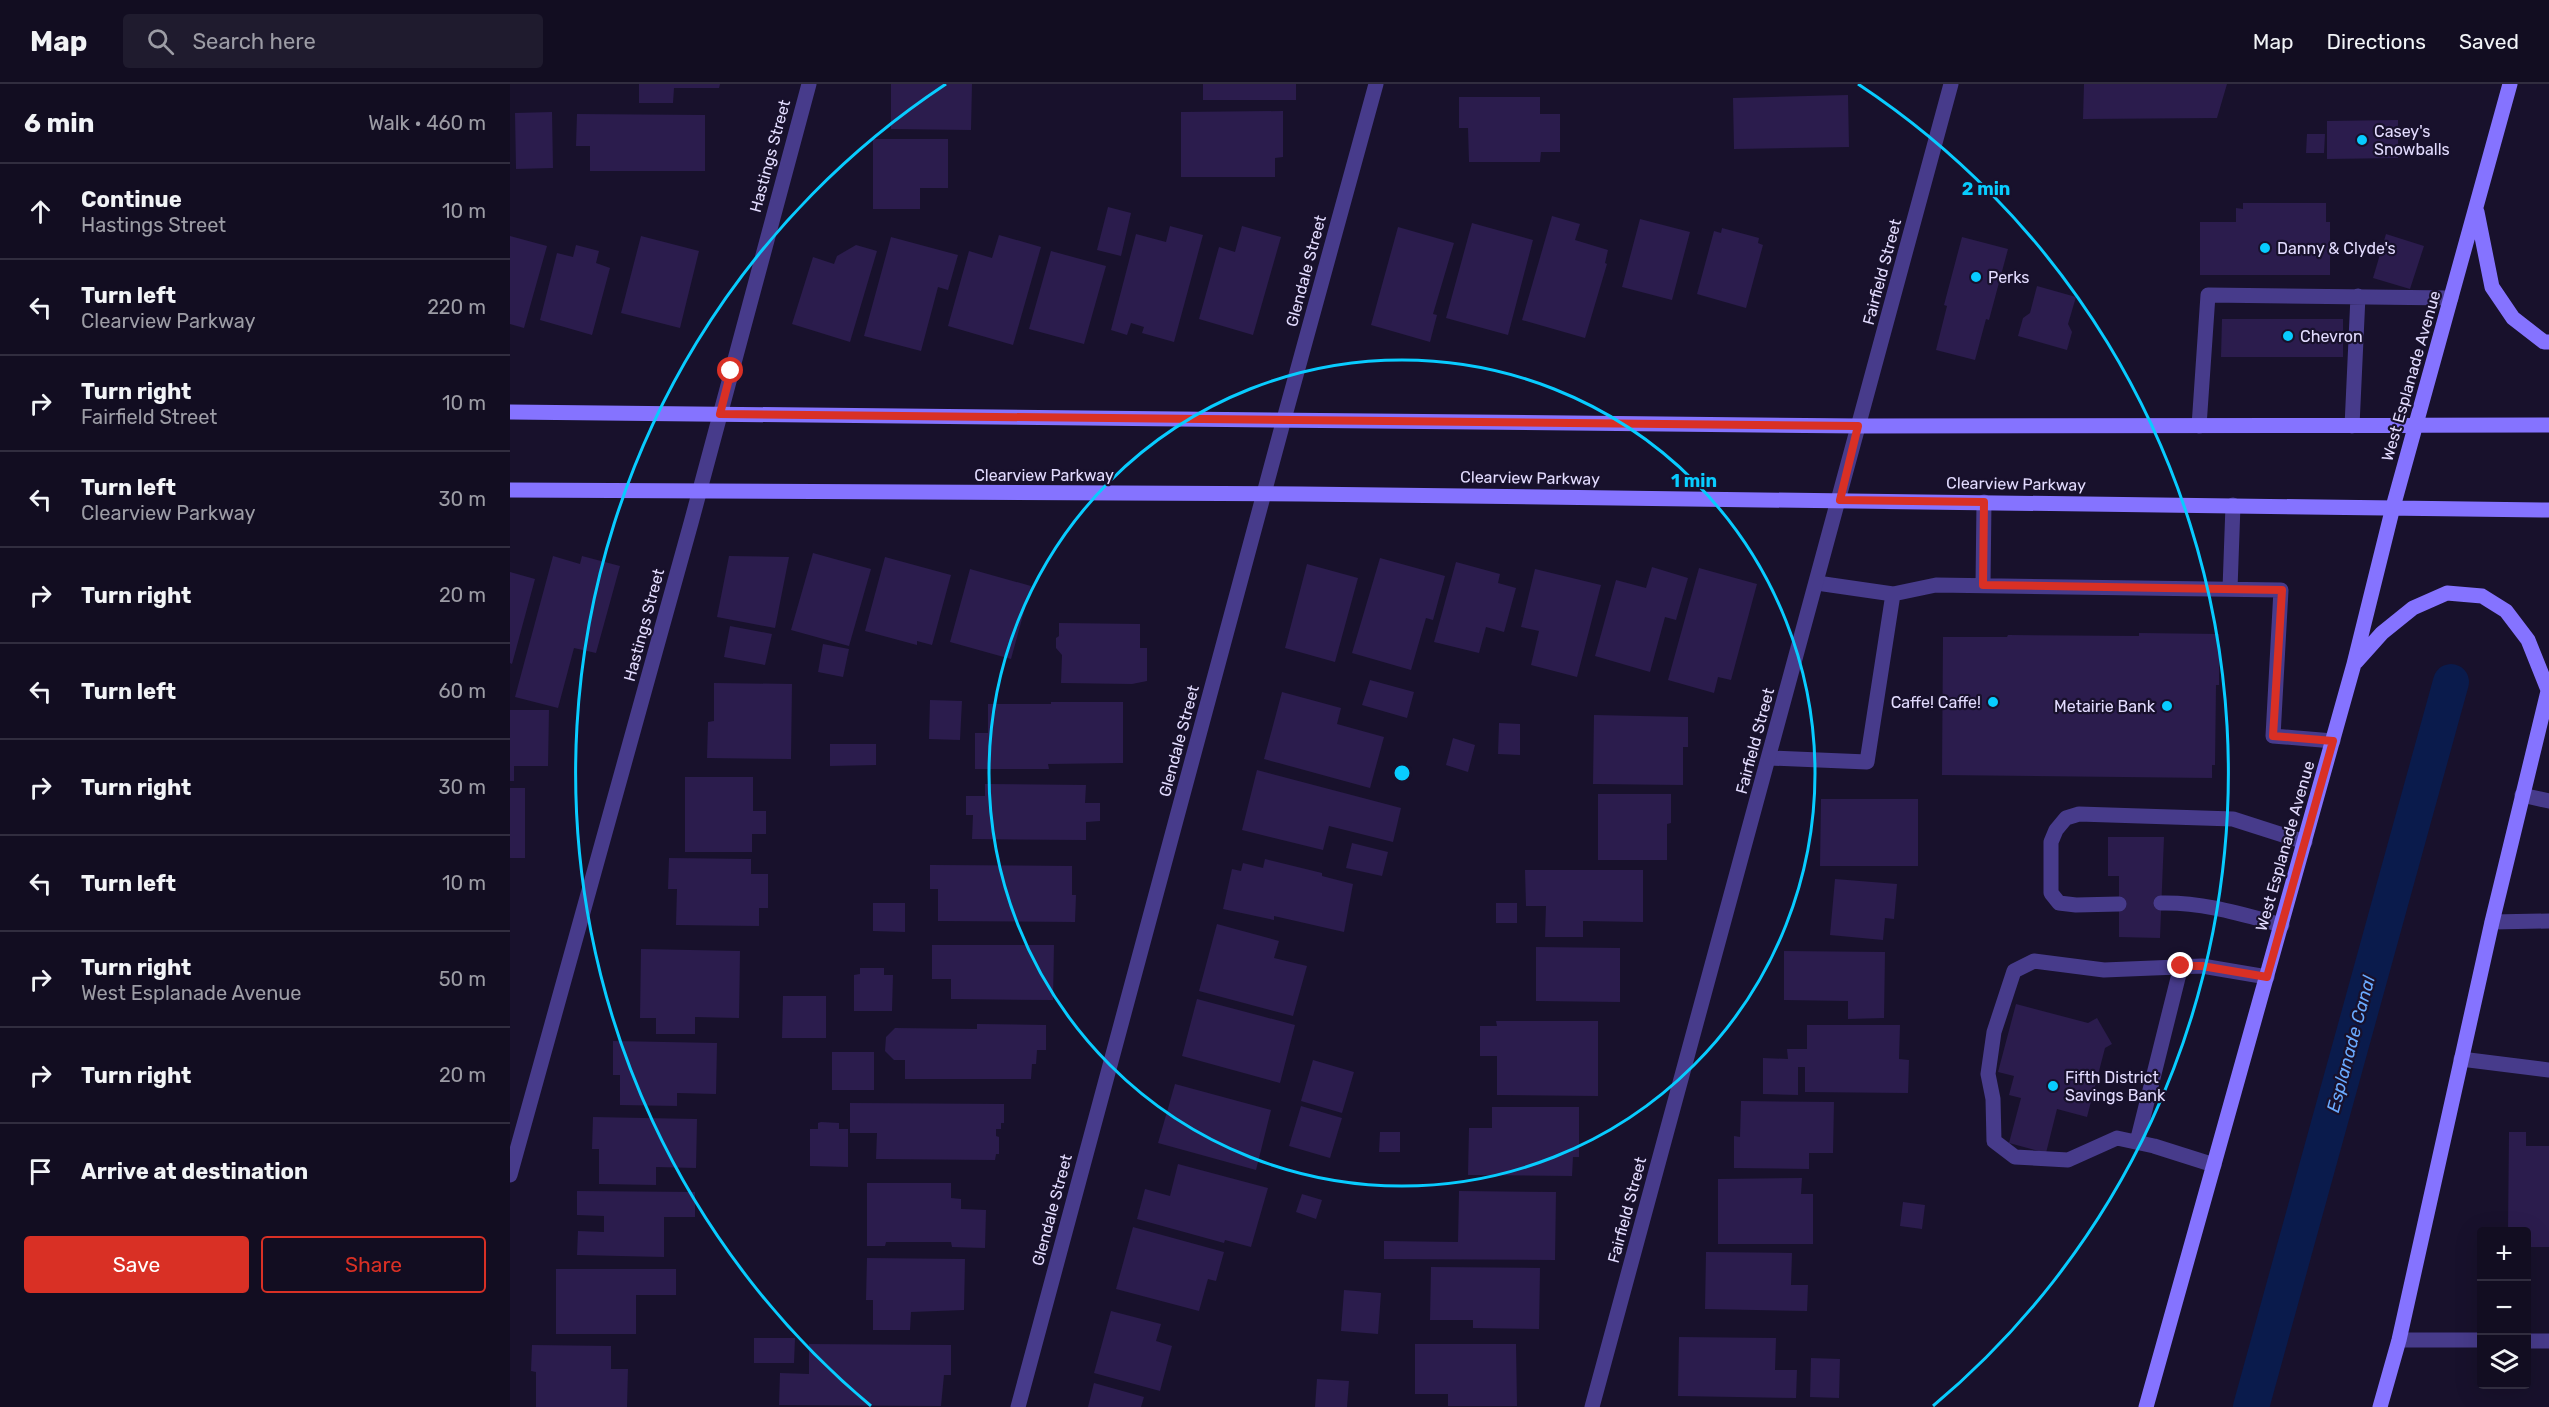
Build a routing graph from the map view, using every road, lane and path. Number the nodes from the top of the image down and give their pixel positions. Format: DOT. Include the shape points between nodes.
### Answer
graph roads {
  1 [pos="808,84"];
  2 [pos="1376,84"];
  3 [pos="1951,84"];
  4 [pos="2510,84"];
  5 [pos="2476,209"];
  6 [pos="2358,296"];
  7 [pos="2451,298"];
  8 [pos="2549,342"];
  9 [pos="510,412"];
  10 [pos="720,414"];
  11 [pos="1284,419"];
  12 [pos="2549,425"];
  13 [pos="1858,426"];
  14 [pos="2199,426"];
  15 [pos="2352,426"];
  16 [pos="2415,426"];
  17 [pos="510,490"];
  18 [pos="699,491"];
  19 [pos="1265,494"];
  20 [pos="1840,500"];
  21 [pos="1984,502"];
  22 [pos="2233,505"];
  23 [pos="2393,507"];
  24 [pos="2549,510"];
  25 [pos="1817,583"];
  26 [pos="1983,585"];
  27 [pos="2230,589"];
  28 [pos="1893,594"];
  29 [pos="2354,664"];
  30 [pos="2548,688"];
  31 [pos="2333,741"];
  32 [pos="1769,758"];
  33 [pos="2522,795"];
  34 [pos="2549,801"];
  35 [pos="2305,842"];
  36 [pos="2161,903"];
  37 [pos="2120,904"];
  38 [pos="2492,921"];
  39 [pos="2549,921"];
  40 [pos="2282,925"];
  41 [pos="2181,966"];
  42 [pos="2267,977"];
  43 [pos="2462,1059"];
  44 [pos="2549,1070"];
  45 [pos="2137,1142"];
  46 [pos="2214,1165"];
  47 [pos="510,1175"];
  48 [pos="2399,1340"];
  49 [pos="2477,1341"];
  50 [pos="2531,1341"];
  51 [pos="2549,1341"];
  52 [pos="1018,1407"];
  53 [pos="1592,1407"];
  54 [pos="2146,1407"];
  55 [pos="2380,1407"];
  1 -- 10 [label="street, Hastings Street"];
  2 -- 11 [label="street, Glendale Street"];
  3 -- 13 [label="street, Fairfield Street"];
  4 -- 5 [label="main road, West Esplanade Avenue"];
  5 -- 7 [label="main road, West Esplanade Avenue"];
  5 -- 8 [label="main road" via="2492,287 2513,318"];
  6 -- 7 [label="street"];
  6 -- 14 [label="street" via="2208,295"];
  6 -- 15 [label="street"];
  7 -- 16 [label="main road, West Esplanade Avenue"];
  9 -- 10 [label="main road"];
  10 -- 11 [label="main road"];
  10 -- 18 [label="street, Hastings Street"];
  11 -- 13 [label="main road"];
  11 -- 19 [label="street, Glendale Street"];
  12 -- 16 [label="main road"];
  13 -- 14 [label="main road"];
  13 -- 20 [label="street, Fairfield Street"];
  14 -- 15 [label="main road"];
  15 -- 16 [label="main road"];
  16 -- 23 [label="main road, West Esplanade Avenue"];
  17 -- 18 [label="main road, Clearview Parkway"];
  18 -- 19 [label="main road, Clearview Parkway"];
  18 -- 47 [label="street, Hastings Street"];
  19 -- 20 [label="main road, Clearview Parkway"];
  19 -- 52 [label="street, Glendale Street"];
  20 -- 21 [label="main road, Clearview Parkway"];
  20 -- 25 [label="street, Fairfield Street"];
  21 -- 22 [label="main road, Clearview Parkway"];
  21 -- 26 [label="street"];
  22 -- 23 [label="main road, Clearview Parkway"];
  22 -- 27 [label="street"];
  23 -- 24 [label="main road, Clearview Parkway"];
  23 -- 29 [label="main road, West Esplanade Avenue"];
  25 -- 28 [label="street"];
  25 -- 32 [label="street, Fairfield Street"];
  26 -- 27 [label="street"];
  26 -- 28 [label="street" via="1936,585"];
  27 -- 31 [label="street" via="2282,590 2273,736"];
  28 -- 32 [label="street" via="1867,762"];
  29 -- 30 [label="main road" via="2382,633 2413,608 2446,592 2482,596 2506,611 2528,640"];
  29 -- 31 [label="main road, West Esplanade Avenue"];
  30 -- 33 [label="main road"];
  31 -- 35 [label="main road, West Esplanade Avenue"];
  32 -- 53 [label="street, Fairfield Street"];
  33 -- 34 [label="street"];
  33 -- 38 [label="main road"];
  35 -- 37 [label="street" via="2233,819 2079,814 2066,818 2051,842 2051,893 2059,903"];
  35 -- 40 [label="main road, West Esplanade Avenue"];
  36 -- 40 [label="street" via="2211,906"];
  38 -- 39 [label="street"];
  38 -- 43 [label="main road"];
  40 -- 42 [label="main road, West Esplanade Avenue"];
  41 -- 42 [label="street"];
  41 -- 45 [label="street"];
  41 -- 45 [label="street" via="2104,970 2034,961 2014,971 1994,1032 1988,1074 1994,1141 2015,1158 2068,1160 2117,1138"];
  42 -- 46 [label="main road, West Esplanade Avenue"];
  43 -- 44 [label="street"];
  43 -- 48 [label="main road"];
  45 -- 46 [label="street"];
  46 -- 54 [label="main road, West Esplanade Avenue"];
  48 -- 49 [label="street"];
  48 -- 55 [label="main road"];
  50 -- 51 [label="street"];
}
